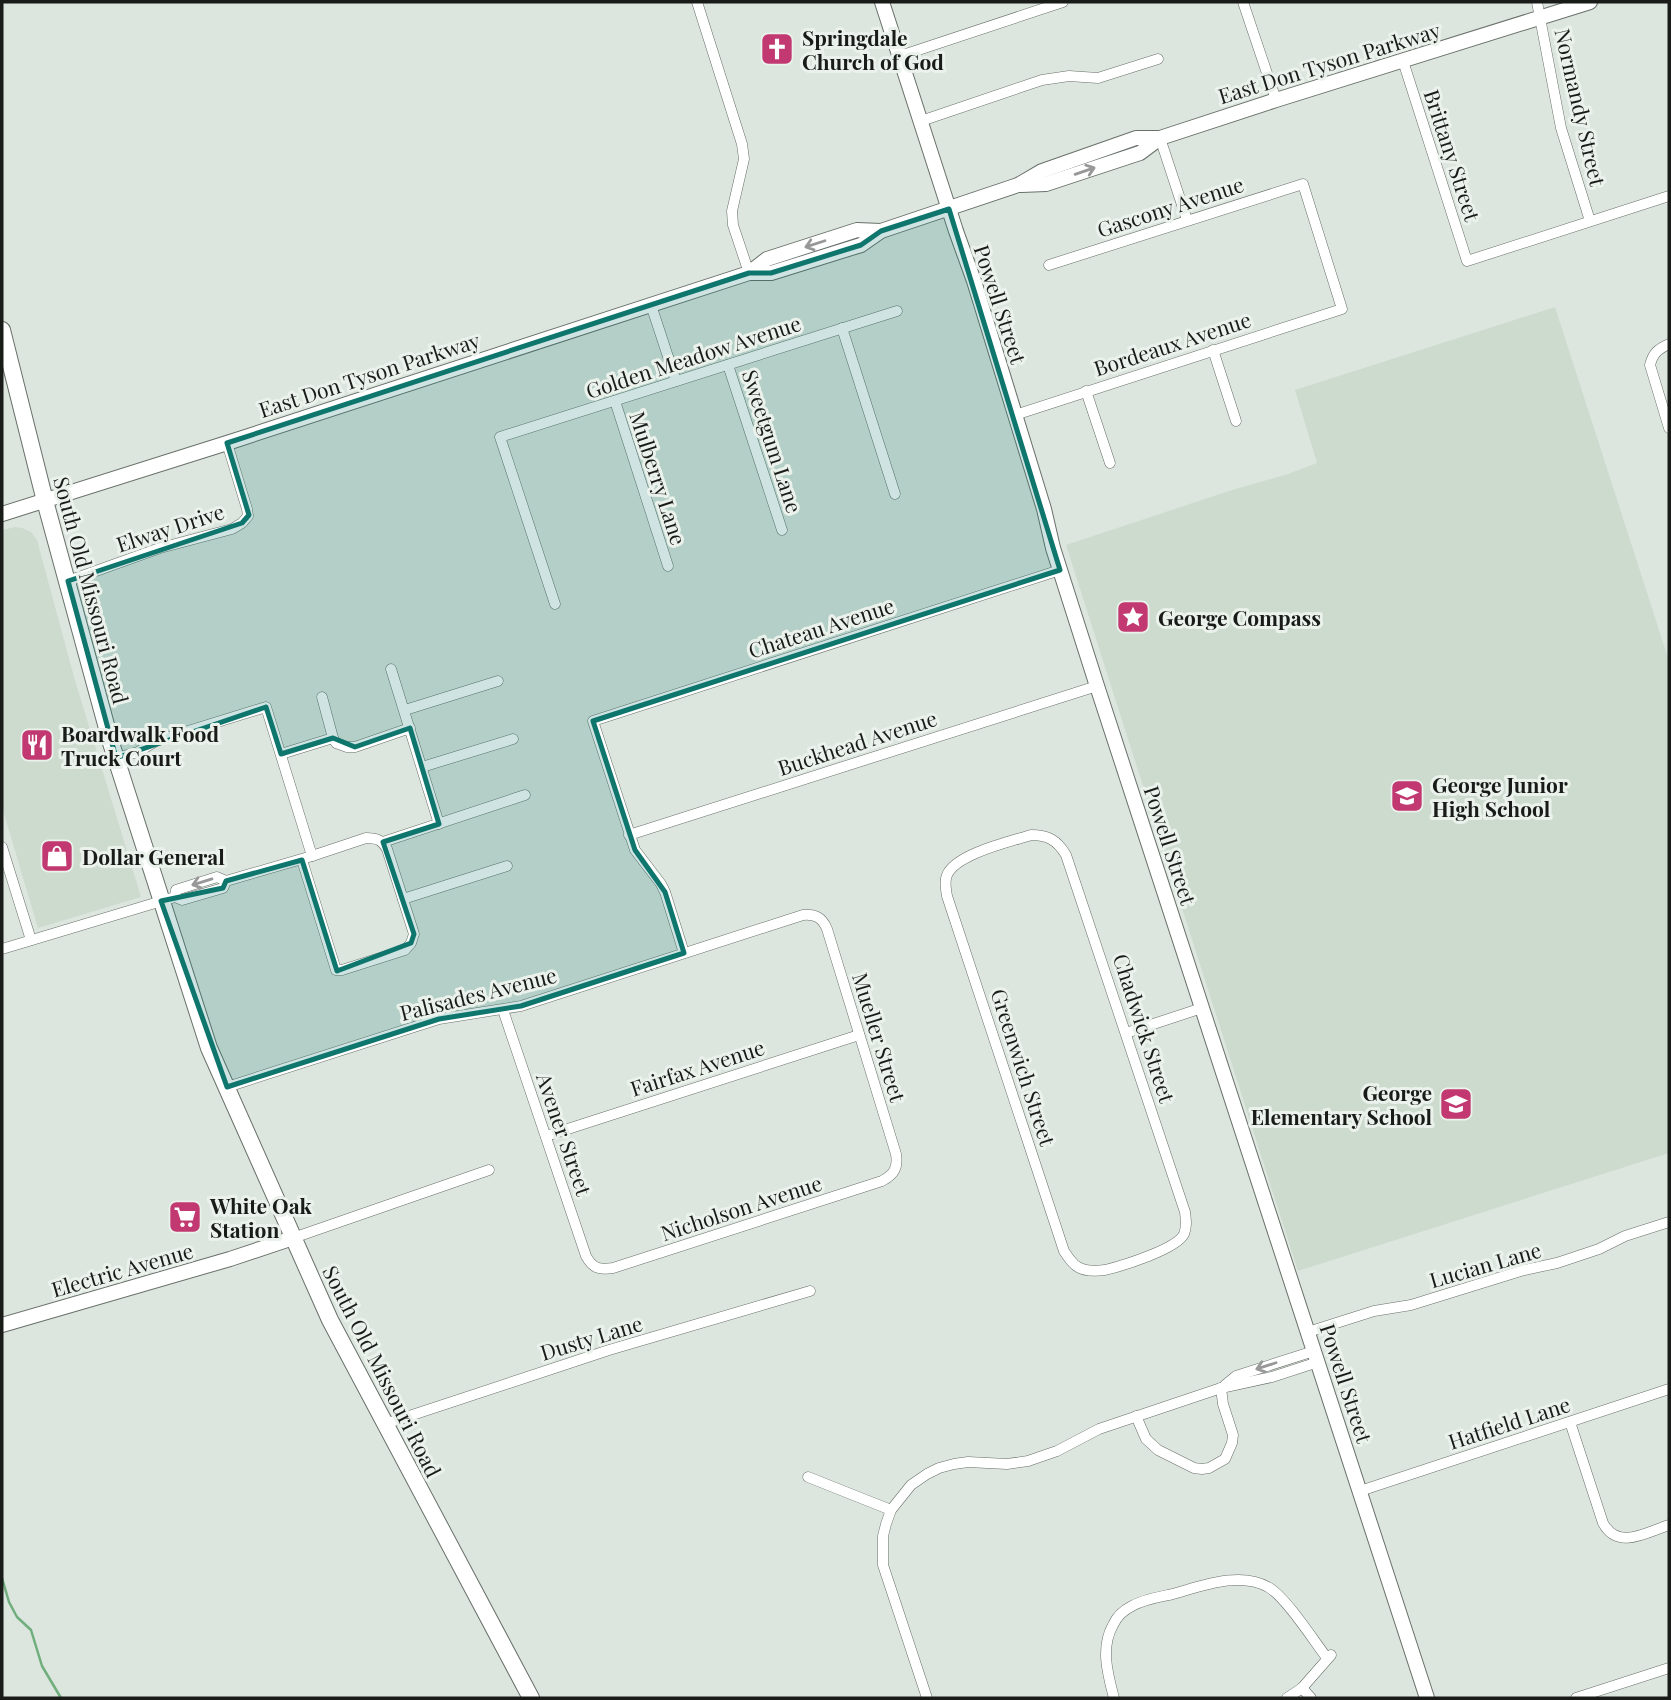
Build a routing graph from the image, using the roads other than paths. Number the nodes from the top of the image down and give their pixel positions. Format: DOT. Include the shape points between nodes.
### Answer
graph roads {
  1 [pos="697,2"];
  2 [pos="882,2"];
  3 [pos="1063,2"];
  4 [pos="1243,2"];
  5 [pos="1537,2"];
  6 [pos="1590,2"];
  7 [pos="1540,18"];
  8 [pos="900,56"];
  9 [pos="1158,59"];
  10 [pos="1403,61"];
  11 [pos="1276,100"];
  12 [pos="921,121"];
  13 [pos="1160,138"];
  14 [pos="1669,196"];
  15 [pos="949,209"];
  16 [pos="1187,220"];
  17 [pos="1590,221"];
  18 [pos="1049,265"];
  19 [pos="749,273"];
  20 [pos="651,305"];
  21 [pos="1342,309"];
  22 [pos="897,311"];
  23 [pos="842,328"];
  24 [pos="2,330"];
  25 [pos="1669,344"];
  26 [pos="1213,350"];
  27 [pos="728,365"];
  28 [pos="676,381"];
  29 [pos="1086,391"];
  30 [pos="615,401"];
  31 [pos="1015,415"];
  32 [pos="1236,421"];
  33 [pos="1669,428"];
  34 [pos="227,443"];
  35 [pos="1110,463"];
  36 [pos="895,494"];
  37 [pos="45,500"];
  38 [pos="2,514"];
  39 [pos="782,530"];
  40 [pos="668,566"];
  41 [pos="1060,570"];
  42 [pos="68,581"];
  43 [pos="555,604"];
  44 [pos="390,669"];
  45 [pos="498,681"];
  46 [pos="1097,686"];
  47 [pos="322,697"];
  48 [pos="405,710"];
  49 [pos="410,728"];
  50 [pos="333,738"];
  51 [pos="513,739"];
  52 [pos="281,754"];
  53 [pos="116,758"];
  54 [pos="422,767"];
  55 [pos="525,795"];
  56 [pos="439,824"];
  57 [pos="629,835"];
  58 [pos="1052,839"];
  59 [pos="383,842"];
  60 [pos="2,847"];
  61 [pos="307,858"];
  62 [pos="507,866"];
  63 [pos="168,899"];
  64 [pos="403,899"];
  65 [pos="818,917"];
  66 [pos="31,940"];
  67 [pos="2,949"];
  68 [pos="684,953"];
  69 [pos="1202,1008"];
  70 [pos="503,1010"];
  71 [pos="1126,1033"];
  72 [pos="859,1035"];
  73 [pos="227,1087"];
  74 [pos="546,1136"];
  75 [pos="489,1170"];
  76 [pos="895,1171"];
  77 [pos="1669,1222"];
  78 [pos="1183,1236"];
  79 [pos="293,1238"];
  80 [pos="596,1268"];
  81 [pos="810,1292"];
  82 [pos="2,1325"];
  83 [pos="1308,1332"];
  84 [pos="1316,1356"];
  85 [pos="1222,1388"];
  86 [pos="1669,1389"];
  87 [pos="1136,1416"];
  88 [pos="1570,1422"];
  89 [pos="384,1424"];
  90 [pos="808,1477"];
  91 [pos="1360,1491"];
  92 [pos="891,1510"];
  93 [pos="1669,1525"];
  94 [pos="1669,1668"];
  95 [pos="1302,1688"];
  96 [pos="531,1698"];
  97 [pos="927,1698"];
  98 [pos="1114,1698"];
  99 [pos="1286,1698"];
  100 [pos="1311,1698"];
  101 [pos="1427,1698"];
  102 [pos="1576,1698"];
  1 -- 19 [label="street" via="742,144 744,159 732,211"];
  2 -- 8 [label="street, Powell Street"];
  3 -- 8 [label="street"];
  4 -- 11 [label="street"];
  5 -- 7 [label="street, Normandy Street"];
  6 -- 7 [label="street, East Don Tyson Parkway"];
  7 -- 10 [label="street, East Don Tyson Parkway"];
  7 -- 17 [label="street, Normandy Street" via="1561,128"];
  8 -- 12 [label="street, Powell Street"];
  9 -- 12 [label="street" via="1098,78 1042,80"];
  10 -- 11 [label="street, East Don Tyson Parkway"];
  10 -- 17 [label="street, Brittany Street" via="1467,261"];
  11 -- 13 [label="street, East Don Tyson Parkway"];
  12 -- 15 [label="street, Powell Street"];
  13 -- 15 [label="street, East Don Tyson Parkway" via="1136,138"];
  13 -- 16 [label="street"];
  14 -- 17 [label="street"];
  15 -- 19 [label="street, East Don Tyson Parkway" via="881,231 857,230 767,259"];
  15 -- 31 [label="street, Powell Street"];
  16 -- 18 [label="street, Gascony Avenue"];
  16 -- 21 [label="street, Gascony Avenue" via="1303,184"];
  19 -- 20 [label="street, East Don Tyson Parkway"];
  20 -- 28 [label="street"];
  20 -- 34 [label="street, East Don Tyson Parkway"];
  21 -- 26 [label="street, Bordeaux Avenue"];
  22 -- 23 [label="street, Golden Meadow Avenue"];
  23 -- 27 [label="street, Golden Meadow Avenue"];
  23 -- 36 [label="street"];
  24 -- 37 [label="main road, South Old Missouri Road"];
  25 -- 33 [label="street" via="1653,355 1650,365"];
  26 -- 29 [label="street, Bordeaux Avenue"];
  26 -- 32 [label="street"];
  27 -- 28 [label="street, Golden Meadow Avenue"];
  27 -- 39 [label="street, Sweetgum Lane"];
  28 -- 30 [label="street, Golden Meadow Avenue"];
  29 -- 31 [label="street, Bordeaux Avenue"];
  29 -- 35 [label="street"];
  30 -- 40 [label="street, Mulberry Lane"];
  30 -- 43 [label="street, Golden Meadow Avenue" via="500,437"];
  31 -- 41 [label="street, Powell Street"];
  34 -- 37 [label="street, East Don Tyson Parkway"];
  34 -- 42 [label="street, Elway Drive" via="247,509 242,523"];
  37 -- 38 [label="street, East Don Tyson Parkway"];
  37 -- 42 [label="main road, South Old Missouri Road"];
  41 -- 46 [label="street, Powell Street"];
  41 -- 57 [label="street, Chateau Avenue" via="593,721"];
  42 -- 53 [label="main road, South Old Missouri Road"];
  44 -- 48 [label="street"];
  45 -- 48 [label="street"];
  46 -- 57 [label="street, Buckhead Avenue"];
  46 -- 69 [label="street, Powell Street"];
  47 -- 50 [label="street"];
  48 -- 49 [label="street"];
  49 -- 50 [label="street" via="355,747"];
  49 -- 54 [label="street"];
  50 -- 52 [label="street"];
  51 -- 54 [label="street"];
  52 -- 53 [label="street" via="266,707"];
  52 -- 61 [label="street"];
  53 -- 63 [label="main road, South Old Missouri Road"];
  54 -- 56 [label="street"];
  55 -- 56 [label="street"];
  56 -- 59 [label="street"];
  57 -- 68 [label="street" via="666,892"];
  58 -- 71 [label="street, Chadwick Street" via="1066,855"];
  58 -- 78 [label="street, Greenwich Street" via="1031,835 966,857 947,874 945,885 1042,1185 1064,1251 1078,1268 1105,1270 1164,1250"];
  59 -- 61 [label="street" via="366,838"];
  59 -- 64 [label="street"];
  60 -- 66 [label="street"];
  61 -- 63 [label="street" via="226,881 223,888 182,900"];
  61 -- 64 [label="street" via="336,970 405,950 414,934"];
  62 -- 64 [label="street"];
  63 -- 66 [label="street"];
  63 -- 73 [label="main road, South Old Missouri Road" via="209,1048"];
  65 -- 68 [label="street, Palisades Avenue" via="803,915"];
  65 -- 72 [label="street, Mueller Street" via="827,929"];
  66 -- 67 [label="street"];
  68 -- 70 [label="street, Palisades Avenue"];
  69 -- 71 [label="street"];
  69 -- 83 [label="street, Powell Street"];
  70 -- 73 [label="street, Palisades Avenue" via="439,1019"];
  70 -- 74 [label="street, Avener Street"];
  71 -- 78 [label="street, Chadwick Street" via="1185,1212"];
  72 -- 74 [label="street, Fairfax Avenue"];
  72 -- 76 [label="street, Mueller Street" via="895,1153"];
  73 -- 79 [label="main road, South Old Missouri Road"];
  74 -- 80 [label="street, Avener Street" via="586,1256"];
  75 -- 79 [label="street"];
  76 -- 80 [label="street, Nicholson Avenue" via="859,1189 614,1268"];
  77 -- 83 [label="street, Lucian Lane" via="1557,1263"];
  79 -- 82 [label="street, Electric Avenue"];
  79 -- 89 [label="main road, South Old Missouri Road"];
  81 -- 89 [label="street, Dusty Lane" via="609,1350"];
  83 -- 84 [label="street, Powell Street"];
  84 -- 85 [label="street" via="1272,1377"];
  84 -- 91 [label="street, Powell Street"];
  85 -- 87 [label="street"];
  85 -- 87 [label="street" via="1232,1443 1225,1459 1209,1468 1194,1468 1158,1450 1146,1439"];
  86 -- 88 [label="street, Hatfield Lane"];
  87 -- 92 [label="street" via="1028,1461 968,1462 939,1468 911,1485"];
  88 -- 91 [label="street, Hatfield Lane"];
  88 -- 93 [label="street" via="1607,1530 1628,1538"];
  89 -- 96 [label="main road, South Old Missouri Road"];
  90 -- 92 [label="street"];
  91 -- 101 [label="street, Powell Street"];
  92 -- 97 [label="street" via="883,1536 883,1565"];
  94 -- 102 [label="street"];
  95 -- 98 [label="street" via="1329,1656 1268,1587 1247,1581 1219,1582 1141,1602 1121,1613 1106,1644"];
  95 -- 99 [label="street"];
  95 -- 100 [label="street"];
}
